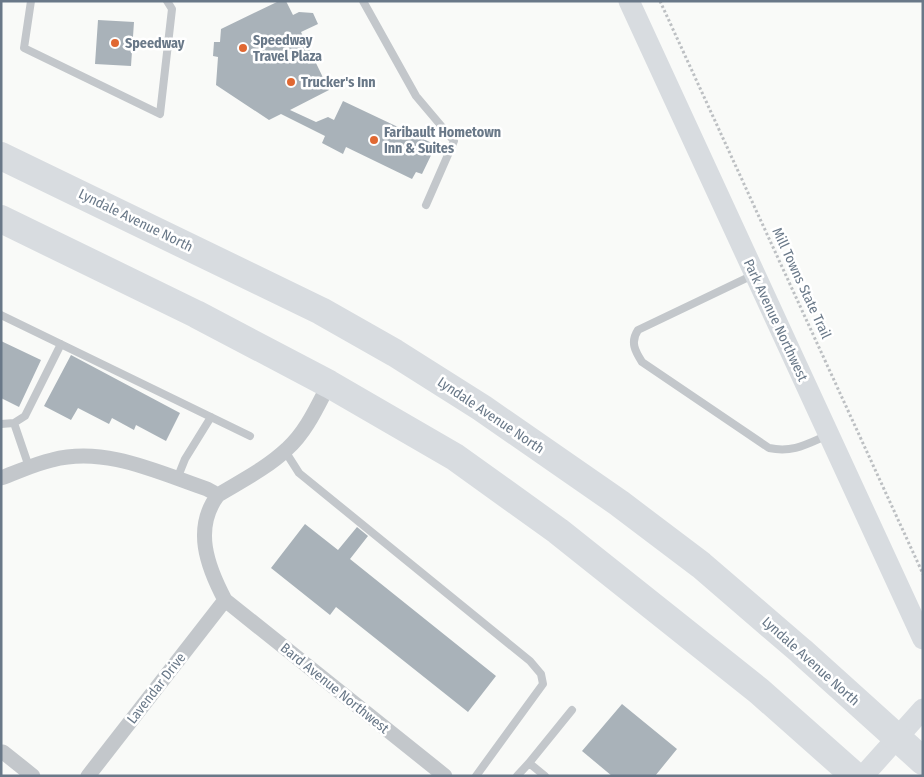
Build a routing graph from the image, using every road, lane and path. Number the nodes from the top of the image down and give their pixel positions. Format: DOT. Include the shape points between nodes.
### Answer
graph roads {
  1 [pos="31,1"];
  2 [pos="167,1"];
  3 [pos="363,1"];
  4 [pos="629,1"];
  5 [pos="660,1"];
  6 [pos="1,156"];
  7 [pos="426,205"];
  8 [pos="1,219"];
  9 [pos="754,274"];
  10 [pos="1,315"];
  11 [pos="61,344"];
  12 [pos="329,384"];
  13 [pos="211,417"];
  14 [pos="14,423"];
  15 [pos="1,424"];
  16 [pos="828,434"];
  17 [pos="250,436"];
  18 [pos="285,451"];
  19 [pos="29,467"];
  20 [pos="1,478"];
  21 [pos="177,478"];
  22 [pos="218,495"];
  23 [pos="923,574"];
  24 [pos="225,600"];
  25 [pos="923,639"];
  26 [pos="923,709"];
  27 [pos="572,710"];
  28 [pos="897,738"];
  29 [pos="3,752"];
  30 [pos="923,761"];
  31 [pos="529,763"];
  32 [pos="33,776"];
  33 [pos="88,776"];
  34 [pos="445,776"];
  35 [pos="476,776"];
  36 [pos="517,776"];
  37 [pos="545,776"];
  38 [pos="855,776"];
  39 [pos="863,776"];
  1 -- 2 [label="lane" via="24,48 160,114 172,9"];
  3 -- 7 [label="lane" via="416,96 454,141"];
  4 -- 9 [label="street, Park Avenue Northwest"];
  5 -- 23 [label="path, Mill Towns State Trail"];
  6 -- 28 [label="highway, Lyndale Avenue North" via="321,310 395,352 482,408 619,503 701,565"];
  8 -- 12 [label="highway" via="196,314"];
  9 -- 16 [label="street, Park Avenue Northwest"];
  9 -- 16 [label="lane" via="638,330 634,336 634,349 642,362 769,448 784,451"];
  10 -- 11 [label="lane"];
  11 -- 13 [label="lane"];
  11 -- 14 [label="lane" via="25,416"];
  12 -- 18 [label="street" via="307,424"];
  12 -- 38 [label="highway" via="455,457 558,531 759,691"];
  13 -- 17 [label="lane"];
  13 -- 21 [label="lane"];
  14 -- 15 [label="lane"];
  14 -- 19 [label="lane"];
  16 -- 25 [label="street, Park Avenue Northwest"];
  18 -- 22 [label="street"];
  18 -- 35 [label="lane" via="299,473 523,655 541,674 543,684"];
  19 -- 20 [label="street"];
  19 -- 21 [label="street" via="52,459 90,455 124,460"];
  21 -- 22 [label="street"];
  22 -- 24 [label="street" via="204,523 204,537 213,573"];
  24 -- 33 [label="street, Lavendar Drive"];
  24 -- 34 [label="street, Bard Avenue Northwest"];
  26 -- 28 [label="street"];
  27 -- 31 [label="lane"];
  28 -- 30 [label="highway, Lyndale Avenue North"];
  28 -- 39 [label="street"];
  29 -- 32 [label="street"];
  31 -- 36 [label="lane"];
  31 -- 37 [label="lane"];
}
